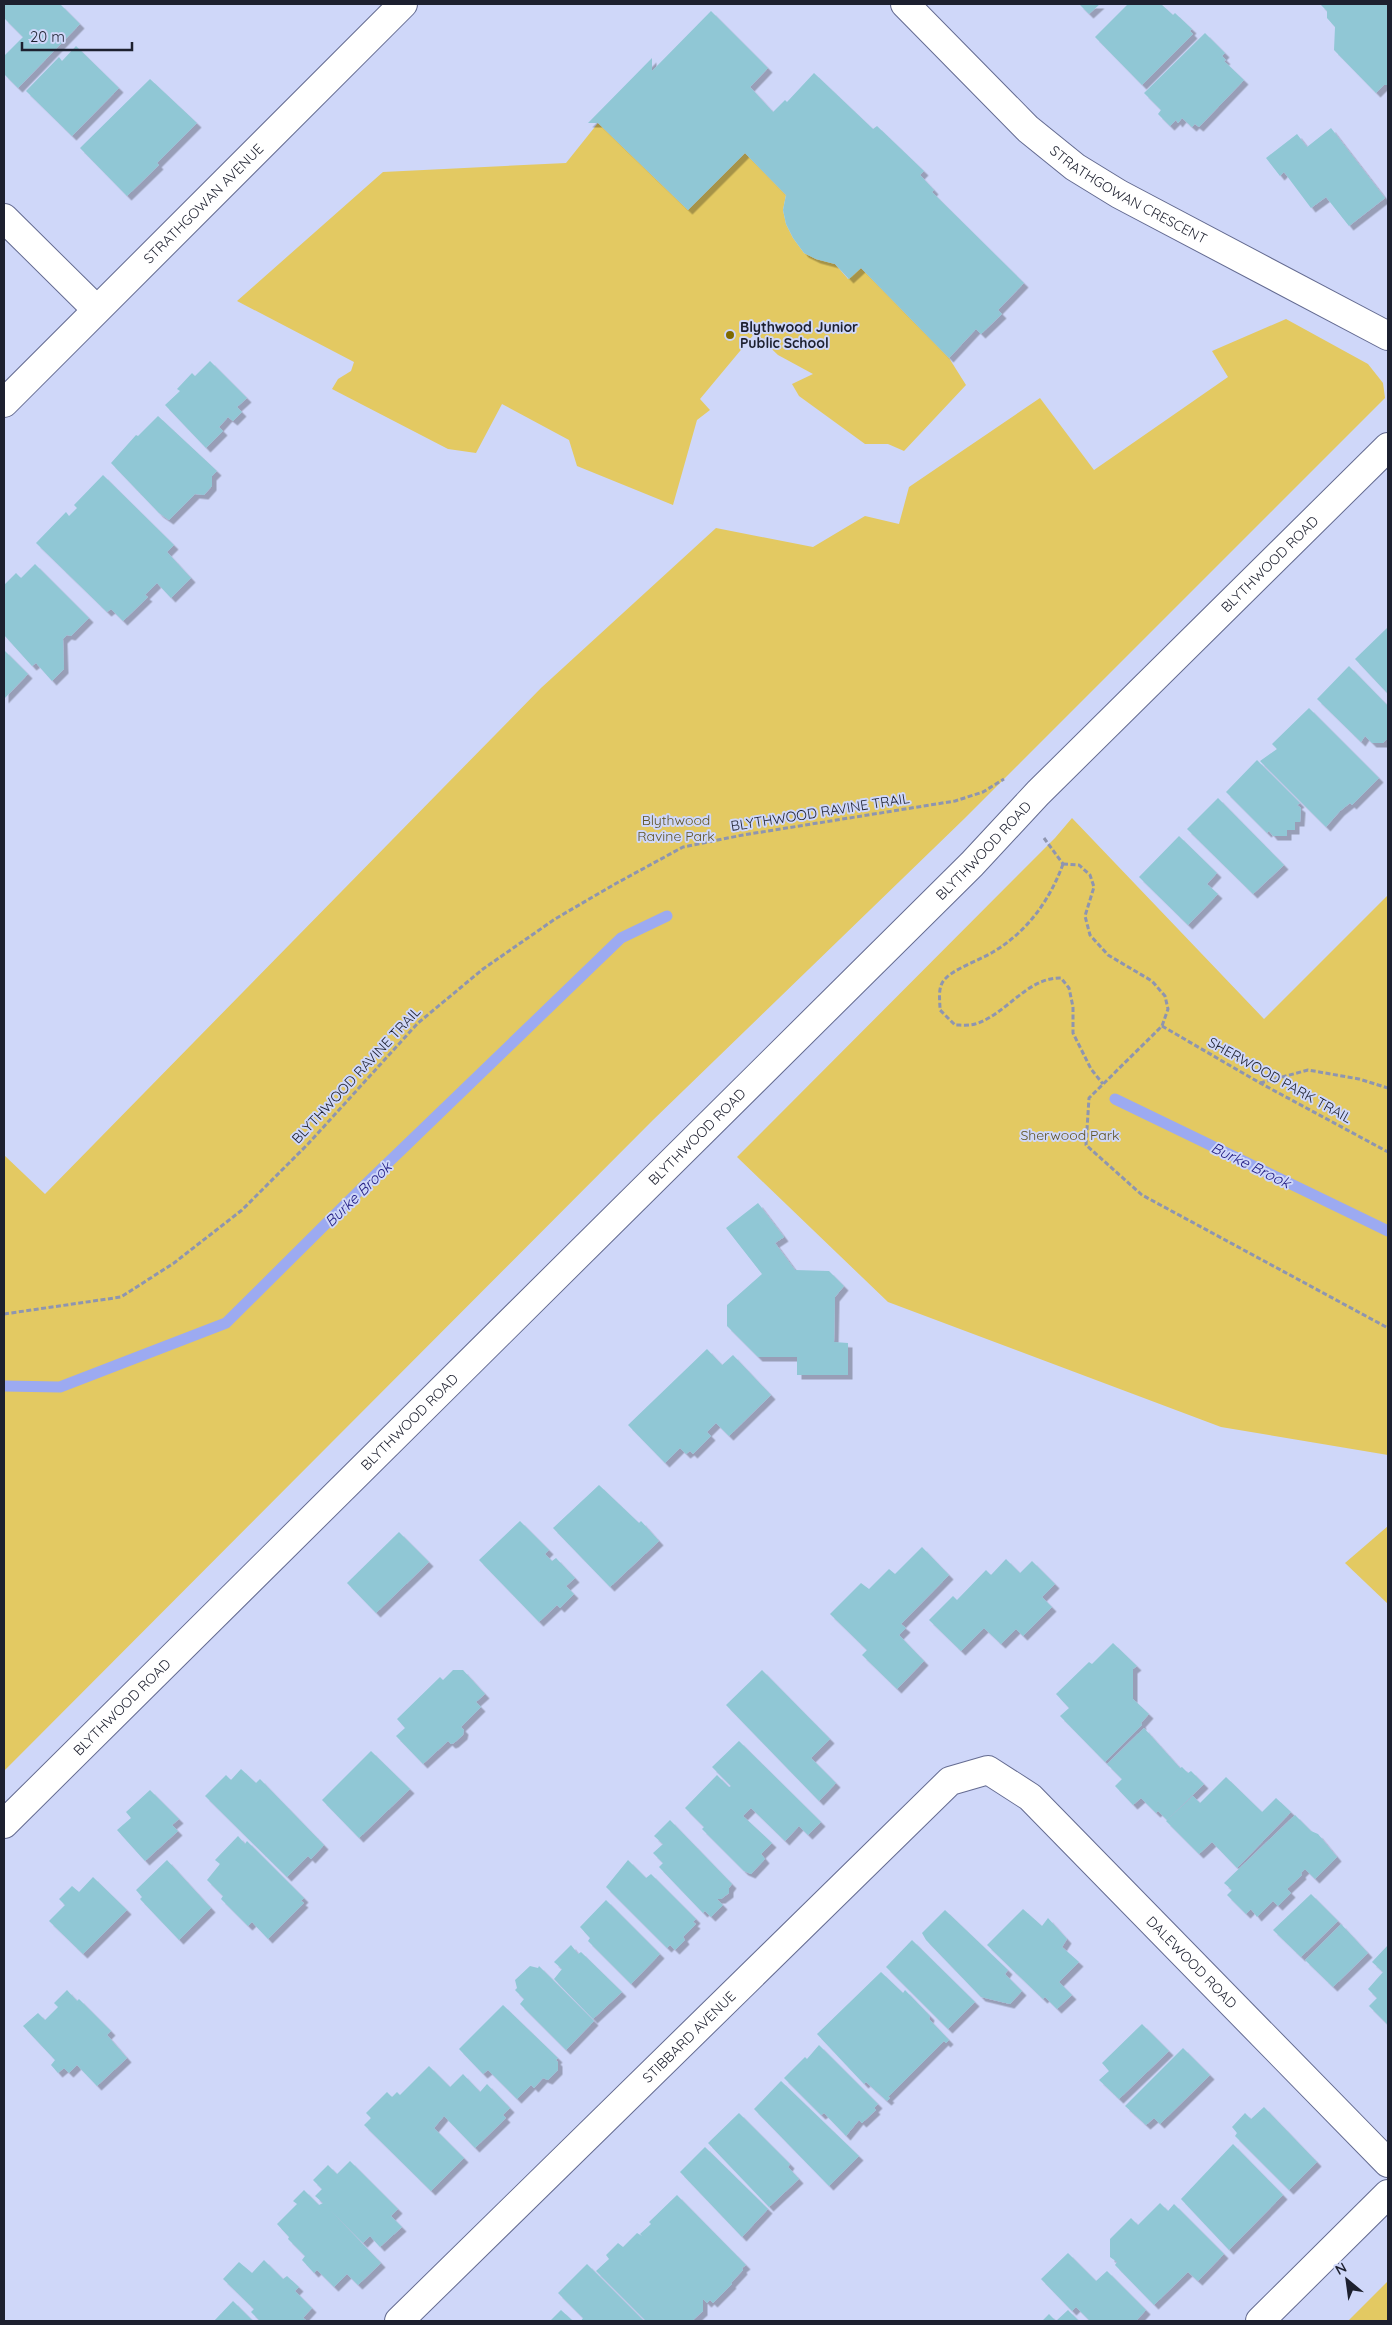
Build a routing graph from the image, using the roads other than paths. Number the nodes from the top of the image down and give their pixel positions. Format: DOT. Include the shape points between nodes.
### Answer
graph roads {
  1 [pos="403,4"];
  2 [pos="905,4"];
  3 [pos="4,218"];
  4 [pos="96,309"];
  5 [pos="1388,336"];
  6 [pos="4,403"];
  7 [pos="1388,447"];
  8 [pos="988,1770"];
  9 [pos="4,1824"];
  10 [pos="1388,2163"];
  11 [pos="1388,2194"];
  12 [pos="399,2321"];
  13 [pos="1260,2321"];
  1 -- 4 [label="street, STRATHGOWAN AVENUE"];
  2 -- 5 [label="street, STRATHGOWAN CRESCENT" via="1028,129 1075,167 1119,194"];
  3 -- 4 [label="street"];
  4 -- 6 [label="street, STRATHGOWAN AVENUE"];
  7 -- 9 [label="street, BLYTHWOOD ROAD"];
  8 -- 10 [label="street, DALEWOOD ROAD" via="1030,1797"];
  8 -- 12 [label="street, STIBBARD AVENUE" via="950,1781"];
  11 -- 13 [label="street"];
}
